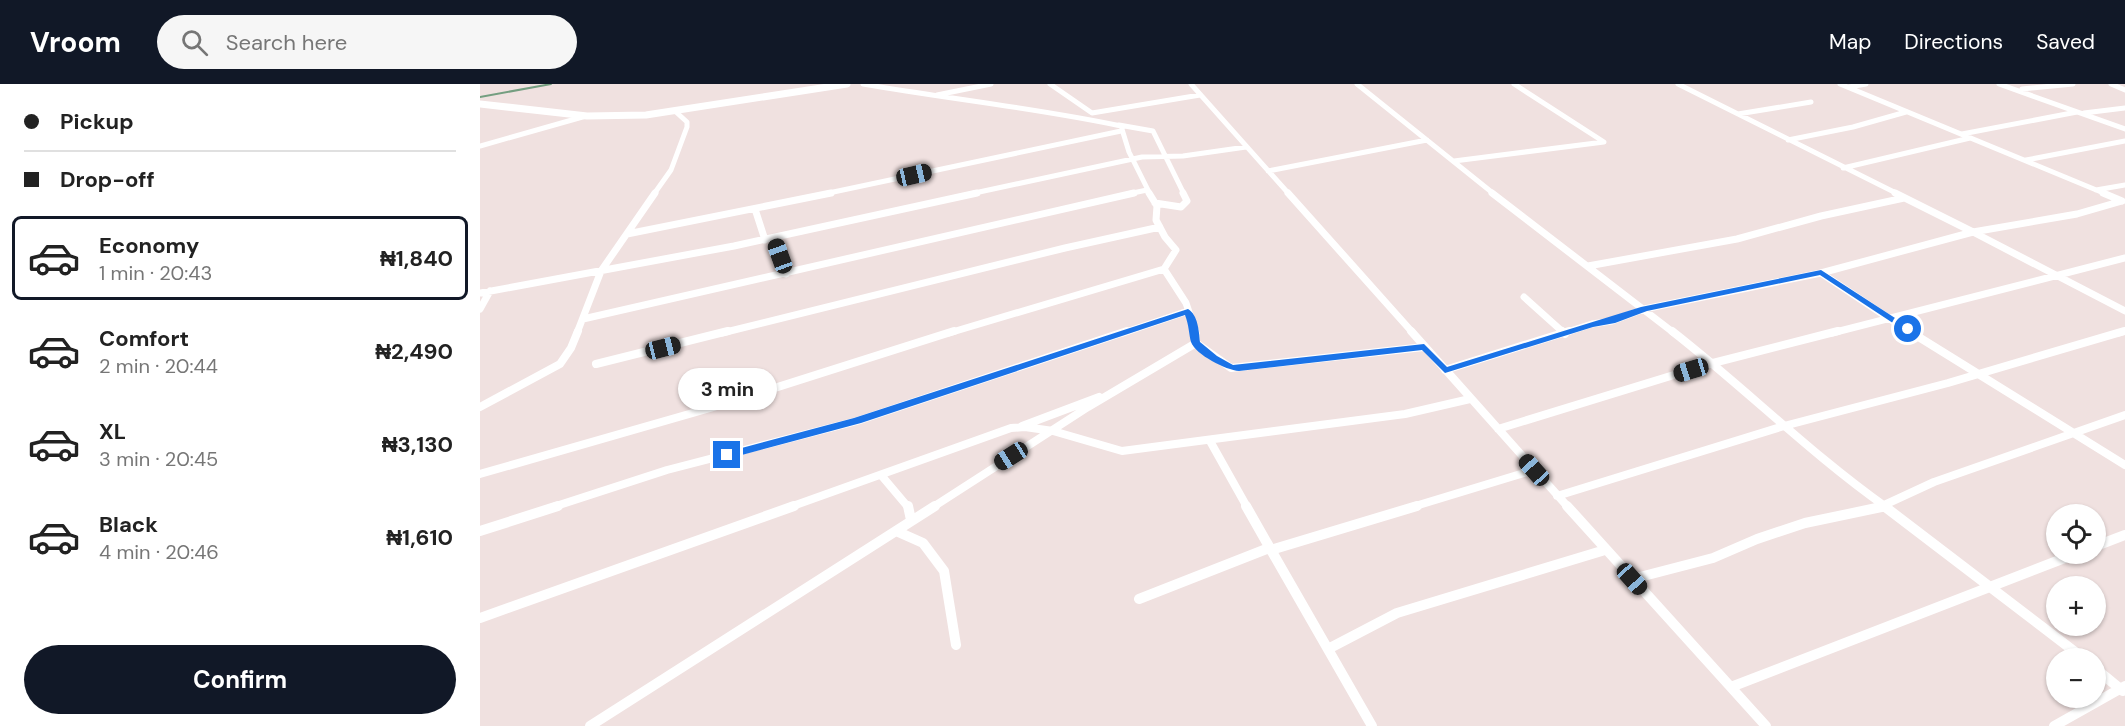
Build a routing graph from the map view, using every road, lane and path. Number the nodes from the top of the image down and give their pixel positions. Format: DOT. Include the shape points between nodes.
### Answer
graph roads {
  1 [pos="847,84"];
  2 [pos="863,84"];
  3 [pos="991,84"];
  4 [pos="1050,84"];
  5 [pos="1191,84"];
  6 [pos="1357,84"];
  7 [pos="1514,84"];
  8 [pos="1678,84"];
  9 [pos="1840,84"];
  10 [pos="1866,84"];
  11 [pos="1999,84"];
  12 [pos="2073,84"];
  13 [pos="2111,84"];
  14 [pos="1847,87"];
  15 [pos="2124,89"];
  16 [pos="2016,90"];
  17 [pos="1200,95"];
  18 [pos="931,96"];
  19 [pos="1811,102"];
  20 [pos="480,104"];
  21 [pos="2125,108"];
  22 [pos="676,112"];
  23 [pos="1907,112"];
  24 [pos="2080,112"];
  25 [pos="1737,114"];
  26 [pos="587,116"];
  27 [pos="1120,128"];
  28 [pos="2125,129"];
  29 [pos="1962,134"];
  30 [pos="1971,138"];
  31 [pos="1427,140"];
  32 [pos="1788,140"];
  33 [pos="2125,141"];
  34 [pos="480,146"];
  35 [pos="1246,147"];
  36 [pos="1166,155"];
  37 [pos="1133,160"];
  38 [pos="2026,160"];
  39 [pos="1454,161"];
  40 [pos="1843,168"];
  41 [pos="1268,171"];
  42 [pos="2125,185"];
  43 [pos="1147,190"];
  44 [pos="2096,190"];
  45 [pos="1904,198"];
  46 [pos="2123,202"];
  47 [pos="1155,203"];
  48 [pos="755,209"];
  49 [pos="1160,228"];
  50 [pos="1973,232"];
  51 [pos="627,234"];
  52 [pos="773,238"];
  53 [pos="765,240"];
  54 [pos="2125,258"];
  55 [pos="1588,266"];
  56 [pos="1164,269"];
  57 [pos="601,271"];
  58 [pos="1821,273"];
  59 [pos="786,274"];
  60 [pos="2056,275"];
  61 [pos="490,291"];
  62 [pos="480,292"];
  63 [pos="1524,297"];
  64 [pos="480,309"];
  65 [pos="1644,309"];
  66 [pos="1188,311"];
  67 [pos="2125,312"];
  68 [pos="1891,318"];
  69 [pos="582,320"];
  70 [pos="2125,331"];
  71 [pos="1565,334"];
  72 [pos="1196,343"];
  73 [pos="1424,347"];
  74 [pos="1713,363"];
  75 [pos="596,364"];
  76 [pos="1445,370"];
  77 [pos="1976,374"];
  78 [pos="1109,395"];
  79 [pos="1470,399"];
  80 [pos="480,406"];
  81 [pos="2125,415"];
  82 [pos="1784,426"];
  83 [pos="1019,427"];
  84 [pos="1498,429"];
  85 [pos="1052,430"];
  86 [pos="2076,434"];
  87 [pos="1210,441"];
  88 [pos="2125,465"];
  89 [pos="1534,470"];
  90 [pos="480,474"];
  91 [pos="881,475"];
  92 [pos="1557,496"];
  93 [pos="1885,506"];
  94 [pos="911,520"];
  95 [pos="480,531"];
  96 [pos="896,531"];
  97 [pos="2125,535"];
  98 [pos="2106,542"];
  99 [pos="1270,549"];
  100 [pos="1605,550"];
  101 [pos="2048,564"];
  102 [pos="1632,579"];
  103 [pos="1990,585"];
  104 [pos="1139,599"];
  105 [pos="480,618"];
  106 [pos="956,645"];
  107 [pos="2070,648"];
  108 [pos="1328,649"];
  109 [pos="2106,676"];
  110 [pos="1731,687"];
  111 [pos="2124,689"];
  112 [pos="590,726"];
  113 [pos="1372,726"];
  114 [pos="1766,726"];
  115 [pos="2054,726"];
  1 -- 22 [label="street"];
  2 -- 18 [label="street"];
  3 -- 18 [label="street"];
  4 -- 17 [label="street" via="1092,113"];
  5 -- 17 [label="street"];
  6 -- 31 [label="street"];
  7 -- 39 [label="street" via="1604,142"];
  8 -- 25 [label="street"];
  9 -- 14 [label="street"];
  10 -- 14 [label="street"];
  11 -- 16 [label="street"];
  12 -- 16 [label="street"];
  13 -- 15 [label="street"];
  14 -- 23 [label="street"];
  16 -- 24 [label="street"];
  17 -- 35 [label="street"];
  18 -- 27 [label="street" via="1061,113"];
  19 -- 25 [label="street"];
  20 -- 26 [label="street"];
  21 -- 24 [label="street"];
  22 -- 26 [label="street"];
  22 -- 51 [label="street" via="687,122 686,135 671,170"];
  23 -- 29 [label="street"];
  23 -- 32 [label="street"];
  24 -- 28 [label="street"];
  24 -- 29 [label="street"];
  25 -- 32 [label="street"];
  26 -- 34 [label="street"];
  27 -- 36 [label="street" via="1153,131"];
  27 -- 37 [label="street"];
  27 -- 48 [label="street"];
  29 -- 30 [label="street"];
  30 -- 38 [label="street"];
  30 -- 40 [label="street"];
  31 -- 39 [label="street"];
  31 -- 41 [label="street"];
  32 -- 40 [label="street"];
  33 -- 38 [label="street"];
  35 -- 36 [label="street"];
  35 -- 41 [label="street"];
  36 -- 37 [label="street"];
  36 -- 47 [label="street" via="1187,204 1181,207"];
  37 -- 43 [label="street"];
  37 -- 52 [label="street"];
  38 -- 44 [label="street"];
  39 -- 55 [label="street"];
  40 -- 45 [label="street"];
  41 -- 73 [label="street"];
  42 -- 44 [label="street"];
  43 -- 47 [label="street"];
  43 -- 59 [label="street"];
  44 -- 46 [label="street"];
  45 -- 50 [label="street"];
  45 -- 55 [label="street" via="1737,239"];
  46 -- 50 [label="street"];
  47 -- 49 [label="street"];
  48 -- 51 [label="street"];
  48 -- 53 [label="street"];
  49 -- 56 [label="street" via="1176,250"];
  49 -- 75 [label="street"];
  50 -- 58 [label="street"];
  50 -- 60 [label="street"];
  51 -- 57 [label="street"];
  52 -- 53 [label="street"];
  52 -- 59 [label="street"];
  53 -- 57 [label="street"];
  54 -- 60 [label="street"];
  55 -- 65 [label="street"];
  56 -- 66 [label="street" via="1179,288"];
  56 -- 90 [label="street"];
  57 -- 61 [label="street"];
  57 -- 69 [label="street"];
  58 -- 65 [label="street"];
  58 -- 68 [label="street"];
  59 -- 69 [label="street"];
  60 -- 67 [label="street"];
  60 -- 68 [label="street"];
  61 -- 62 [label="street"];
  61 -- 64 [label="street"];
  63 -- 71 [label="street"];
  65 -- 71 [label="street"];
  65 -- 74 [label="street"];
  66 -- 72 [label="street"];
  66 -- 95 [label="street" via="857,421 667,470"];
  68 -- 74 [label="street"];
  68 -- 77 [label="street"];
  69 -- 80 [label="street" via="572,348 560,364"];
  70 -- 77 [label="street"];
  71 -- 76 [label="street"];
  72 -- 73 [label="street" via="1231,368"];
  72 -- 78 [label="street"];
  73 -- 76 [label="street"];
  74 -- 82 [label="street"];
  74 -- 84 [label="street"];
  76 -- 79 [label="street"];
  77 -- 82 [label="street"];
  77 -- 86 [label="street"];
  78 -- 83 [label="street"];
  78 -- 85 [label="street"];
  79 -- 84 [label="street"];
  79 -- 87 [label="street" via="1405,414"];
  81 -- 86 [label="street"];
  82 -- 92 [label="street"];
  82 -- 93 [label="street" via="1851,483"];
  83 -- 85 [label="street"];
  83 -- 91 [label="street"];
  84 -- 89 [label="street"];
  85 -- 87 [label="street" via="1122,451"];
  85 -- 94 [label="street"];
  86 -- 88 [label="street"];
  86 -- 93 [label="street" via="1934,482"];
  87 -- 99 [label="street"];
  89 -- 92 [label="street"];
  89 -- 99 [label="street"];
  91 -- 94 [label="street" via="908,505"];
  91 -- 105 [label="street"];
  92 -- 100 [label="street"];
  93 -- 102 [label="street" via="1805,523 1713,558"];
  93 -- 103 [label="street"];
  94 -- 96 [label="street"];
  96 -- 106 [label="street" via="923,543 944,571"];
  96 -- 112 [label="street"];
  97 -- 98 [label="street"];
  99 -- 104 [label="street"];
  99 -- 108 [label="street"];
  100 -- 102 [label="street"];
  100 -- 108 [label="street" via="1397,614"];
  101 -- 103 [label="street"];
  102 -- 110 [label="street"];
  103 -- 107 [label="street"];
  103 -- 110 [label="street"];
  108 -- 113 [label="street"];
  109 -- 111 [label="street"];
  110 -- 114 [label="street"];
  111 -- 115 [label="street"];
}
